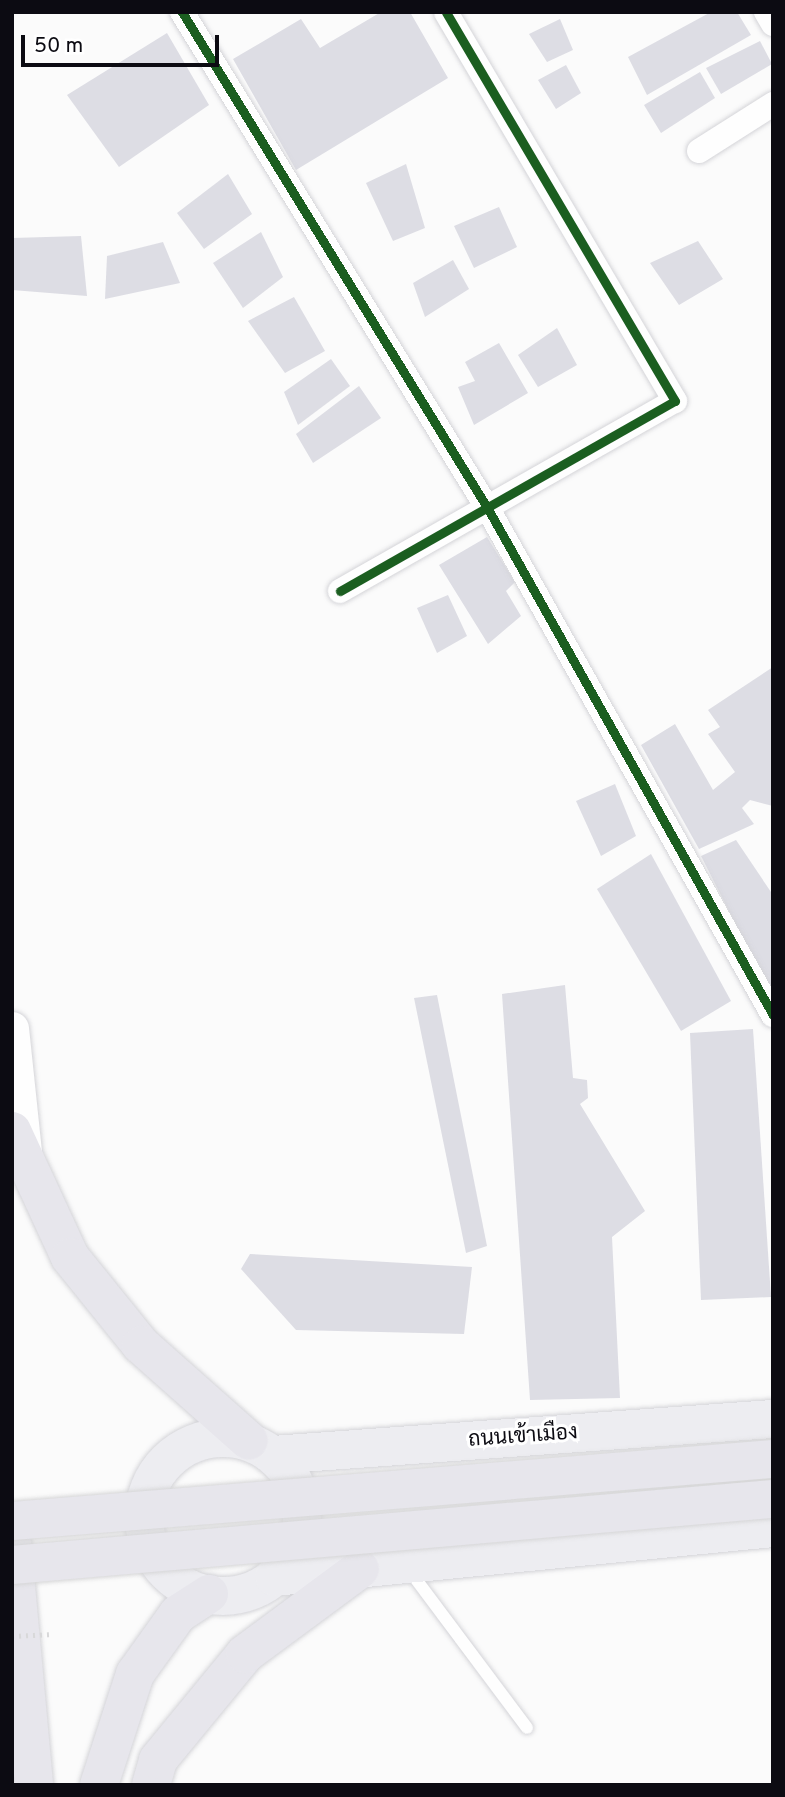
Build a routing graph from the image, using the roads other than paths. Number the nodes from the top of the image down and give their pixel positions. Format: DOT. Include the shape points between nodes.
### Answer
graph roads {
  1 [pos="181,12"];
  2 [pos="446,12"];
  3 [pos="766,12"];
  4 [pos="773,24"];
  5 [pos="773,104"];
  6 [pos="699,151"];
  7 [pos="488,509"];
  8 [pos="340,591"];
  9 [pos="773,1015"];
  10 [pos="12,1028"];
  11 [pos="19,1147"];
  12 [pos="773,1419"];
  13 [pos="261,1448"];
  14 [pos="773,1459"];
  15 [pos="773,1499"];
  16 [pos="145,1504"];
  17 [pos="12,1515"];
  18 [pos="12,1521"];
  19 [pos="773,1528"];
  20 [pos="155,1558"];
  21 [pos="13,1559"];
  22 [pos="404,1564"];
  23 [pos="360,1569"];
  24 [pos="274,1577"];
  25 [pos="209,1594"];
  26 [pos="527,1728"];
  27 [pos="12,1760"];
  28 [pos="18,1785"];
  29 [pos="34,1785"];
  30 [pos="99,1785"];
  31 [pos="151,1785"];
  1 -- 7 [label="street"];
  2 -- 7 [label="street" via="675,401"];
  3 -- 4 [label="street"];
  5 -- 6 [label="street"];
  7 -- 8 [label="street"];
  7 -- 9 [label="street"];
  10 -- 11 [label="main road"];
  11 -- 13 [label="highway" via="71,1257 141,1345"];
  12 -- 13 [label="main road, ถนนเข้าเมือง"];
  13 -- 16 [label="main road, ถนนเข้าเมือง" via="195,1442 163,1467"];
  13 -- 24 [label="main road" via="299,1492 303,1515 290,1560"];
  14 -- 18 [label="highway, bridge"];
  15 -- 21 [label="highway, bridge"];
  16 -- 17 [label="highway"];
  16 -- 20 [label="main road"];
  19 -- 22 [label="main road"];
  20 -- 21 [label="highway"];
  20 -- 25 [label="main road" via="173,1578"];
  21 -- 29 [label="highway"];
  22 -- 23 [label="main road"];
  22 -- 26 [label="lane"];
  23 -- 24 [label="main road"];
  23 -- 31 [label="highway" via="245,1654 158,1760"];
  24 -- 25 [label="main road" via="250,1591"];
  25 -- 30 [label="highway" via="178,1614 135,1674"];
  27 -- 28 [label="highway"];
}
